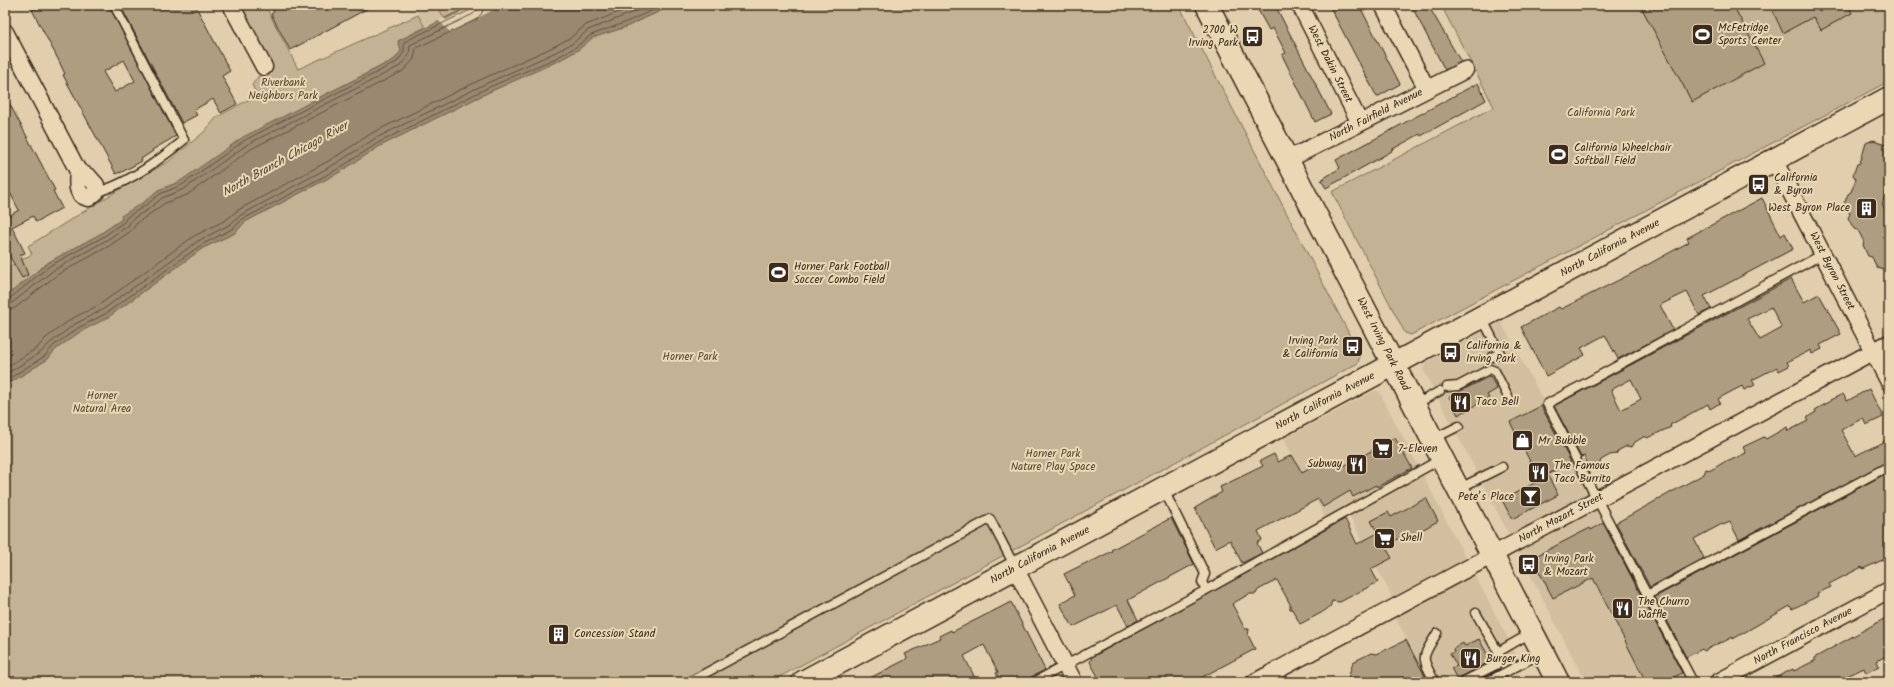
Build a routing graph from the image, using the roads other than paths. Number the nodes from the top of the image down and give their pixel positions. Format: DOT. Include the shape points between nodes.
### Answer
graph roads {
  1 [pos="114,5"];
  2 [pos="232,5"];
  3 [pos="1207,5"];
  4 [pos="1300,5"];
  5 [pos="1383,5"];
  6 [pos="5,32"];
  7 [pos="264,67"];
  8 [pos="1465,70"];
  9 [pos="1427,89"];
  10 [pos="1889,98"];
  11 [pos="1360,123"];
  12 [pos="1287,160"];
  13 [pos="1774,160"];
  14 [pos="96,192"];
  15 [pos="1823,254"];
  16 [pos="1482,317"];
  17 [pos="1889,343"];
  18 [pos="1873,351"];
  19 [pos="1492,357"];
  20 [pos="1393,364"];
  21 [pos="1889,382"];
  22 [pos="1509,398"];
  23 [pos="1414,405"];
  24 [pos="1459,426"];
  25 [pos="1432,440"];
  26 [pos="1442,459"];
  27 [pos="1502,466"];
  28 [pos="1889,466"];
  29 [pos="1163,488"];
  30 [pos="1458,489"];
  31 [pos="1597,499"];
  32 [pos="1491,555"];
  33 [pos="1015,568"];
  34 [pos="1206,590"];
  35 [pos="1889,590"];
  36 [pos="1648,595"];
  37 [pos="1476,613"];
  38 [pos="1437,633"];
  39 [pos="1532,633"];
  40 [pos="1498,652"];
  41 [pos="1543,652"];
  42 [pos="1066,665"];
  43 [pos="689,682"];
  44 [pos="803,682"];
  45 [pos="1034,682"];
  46 [pos="1074,682"];
  47 [pos="1255,682"];
  48 [pos="1435,682"];
  49 [pos="1462,682"];
  50 [pos="1487,682"];
  51 [pos="1558,682"];
  52 [pos="1693,682"];
  53 [pos="1718,682"];
  1 -- 14 [label="lane" via="184,140 149,166 108,189"];
  2 -- 7 [label="street"];
  3 -- 12 [label="street, West Irving Park Road"];
  4 -- 11 [label="street, West Dakin Street"];
  5 -- 9 [label="street"];
  6 -- 14 [label="street" via="78,171 76,184 79,192 89,198"];
  8 -- 9 [label="street, North Fairfield Avenue"];
  9 -- 11 [label="street, North Fairfield Avenue"];
  10 -- 13 [label="street, North California Avenue"];
  11 -- 12 [label="street, North Fairfield Avenue"];
  12 -- 20 [label="street, West Irving Park Road"];
  13 -- 15 [label="street, West Byron Street"];
  13 -- 16 [label="street, North California Avenue"];
  15 -- 18 [label="street, West Byron Street"];
  15 -- 31 [label="lane" via="1547,404"];
  16 -- 19 [label="lane" via="1500,353"];
  16 -- 20 [label="street, North California Avenue"];
  17 -- 18 [label="street, North Mozart Street"];
  18 -- 21 [label="street, West Byron Street"];
  18 -- 31 [label="street, North Mozart Street"];
  20 -- 23 [label="street, West Irving Park Road"];
  20 -- 29 [label="street, North California Avenue"];
  22 -- 23 [label="lane" via="1495,371 1490,369 1458,386 1443,389"];
  23 -- 25 [label="street, West Irving Park Road"];
  24 -- 25 [label="lane"];
  25 -- 26 [label="street, West Irving Park Road"];
  26 -- 30 [label="street, West Irving Park Road"];
  26 -- 34 [label="lane"];
  27 -- 30 [label="lane"];
  28 -- 36 [label="lane"];
  29 -- 33 [label="street, North California Avenue"];
  29 -- 34 [label="lane" via="1206,574 1202,582"];
  30 -- 32 [label="street, West Irving Park Road"];
  31 -- 32 [label="street, North Mozart Street"];
  31 -- 36 [label="lane"];
  32 -- 39 [label="street, West Irving Park Road"];
  32 -- 47 [label="street, North Mozart Street"];
  33 -- 42 [label="street"];
  33 -- 43 [label="lane" via="990,519"];
  33 -- 44 [label="street, North California Avenue"];
  34 -- 42 [label="lane"];
  35 -- 53 [label="street, North Francisco Avenue"];
  36 -- 52 [label="lane"];
  37 -- 40 [label="lane"];
  38 -- 48 [label="lane" via="1424,655 1424,662"];
  39 -- 40 [label="lane"];
  39 -- 41 [label="street, West Irving Park Road"];
  40 -- 49 [label="lane" via="1500,659 1496,665"];
  41 -- 50 [label="lane"];
  41 -- 51 [label="street, West Irving Park Road"];
  42 -- 45 [label="lane"];
  42 -- 46 [label="street"];
}
